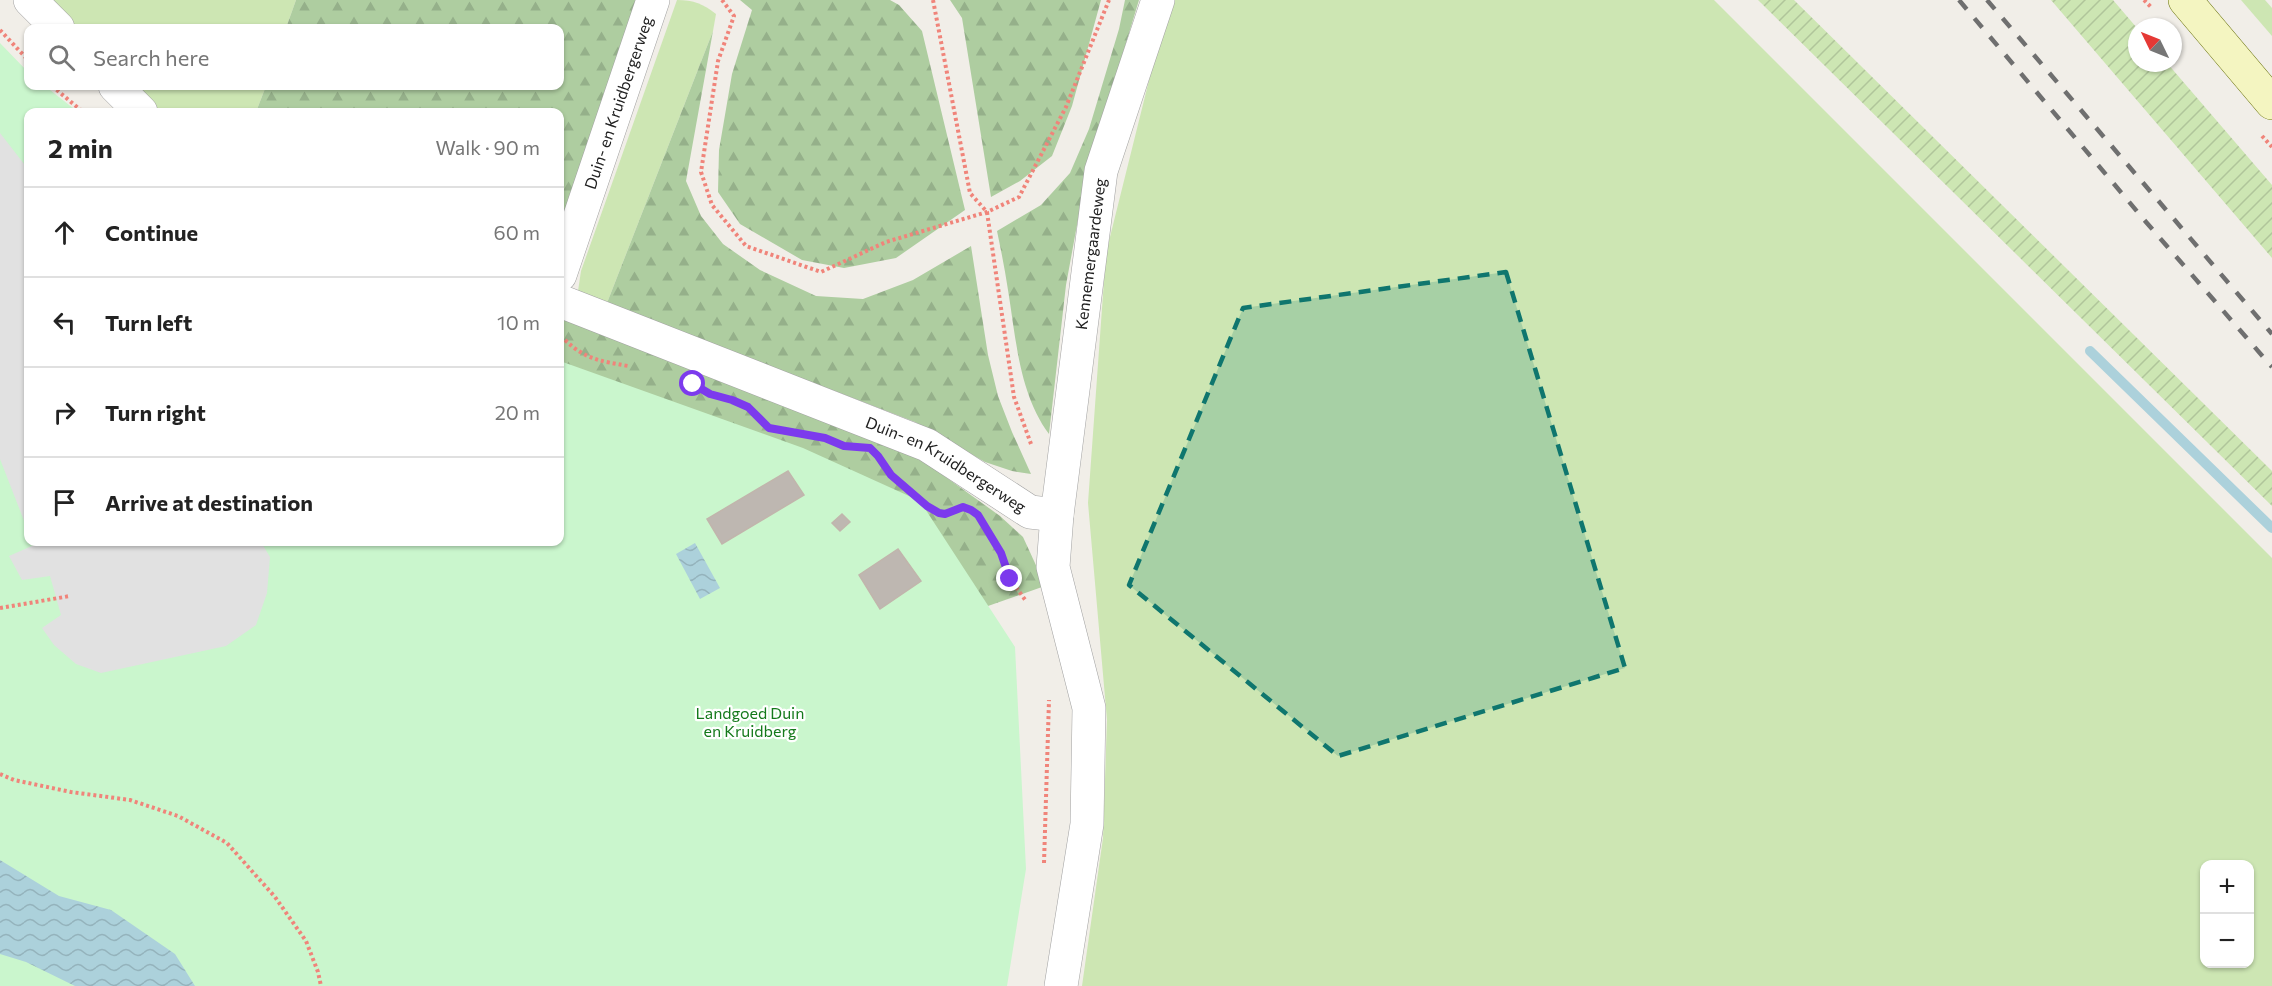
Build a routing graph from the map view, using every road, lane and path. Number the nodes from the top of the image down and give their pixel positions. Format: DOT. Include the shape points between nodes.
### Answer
graph roads {
  1 [pos="30,0"];
  2 [pos="653,0"];
  3 [pos="722,0"];
  4 [pos="933,0"];
  5 [pos="1109,0"];
  6 [pos="1158,0"];
  7 [pos="2185,0"];
  8 [pos="54,24"];
  9 [pos="0,30"];
  10 [pos="24,56"];
  11 [pos="57,90"];
  12 [pos="119,90"];
  13 [pos="2272,103"];
  14 [pos="78,108"];
  15 [pos="137,108"];
  16 [pos="987,212"];
  17 [pos="564,263"];
  18 [pos="564,303"];
  19 [pos="564,339"];
  20 [pos="639,368"];
  21 [pos="753,412"];
  22 [pos="798,432"];
  23 [pos="1034,451"];
  24 [pos="878,456"];
  25 [pos="971,510"];
  26 [pos="978,515"];
  27 [pos="1057,515"];
  28 [pos="70,596"];
  29 [pos="1028,605"];
  30 [pos="0,608"];
  31 [pos="1049,696"];
  32 [pos="0,774"];
  33 [pos="1044,865"];
  34 [pos="321,986"];
  35 [pos="1062,986"];
  1 -- 8 [label="street"];
  2 -- 17 [label="street, Duin- en Kruidbergerweg"];
  3 -- 16 [label="path" via="735,16 718,61 701,172 712,206 746,246 821,272 886,242"];
  4 -- 16 [label="path" via="970,193"];
  5 -- 16 [label="path" via="1066,107 1018,197"];
  6 -- 27 [label="street, Kennemergaardeweg" via="1101,171"];
  7 -- 13 [label="street"];
  9 -- 10 [label="path"];
  11 -- 14 [label="path"];
  12 -- 15 [label="street"];
  16 -- 23 [label="path" via="1014,397"];
  18 -- 27 [label="street, Duin- en Kruidbergerweg" via="927,445 1030,512"];
  19 -- 20 [label="path" via="587,358"];
  21 -- 22 [label="path" via="769,428"];
  24 -- 25 [label="path" via="891,475 939,513 963,507"];
  26 -- 29 [label="path" via="1001,553 1010,579"];
  27 -- 35 [label="street" via="1053,567 1089,708 1087,824"];
  28 -- 30 [label="path"];
  31 -- 33 [label="path"];
  32 -- 34 [label="path" via="71,792 129,800 178,816 227,843 275,897 306,941"];
}
